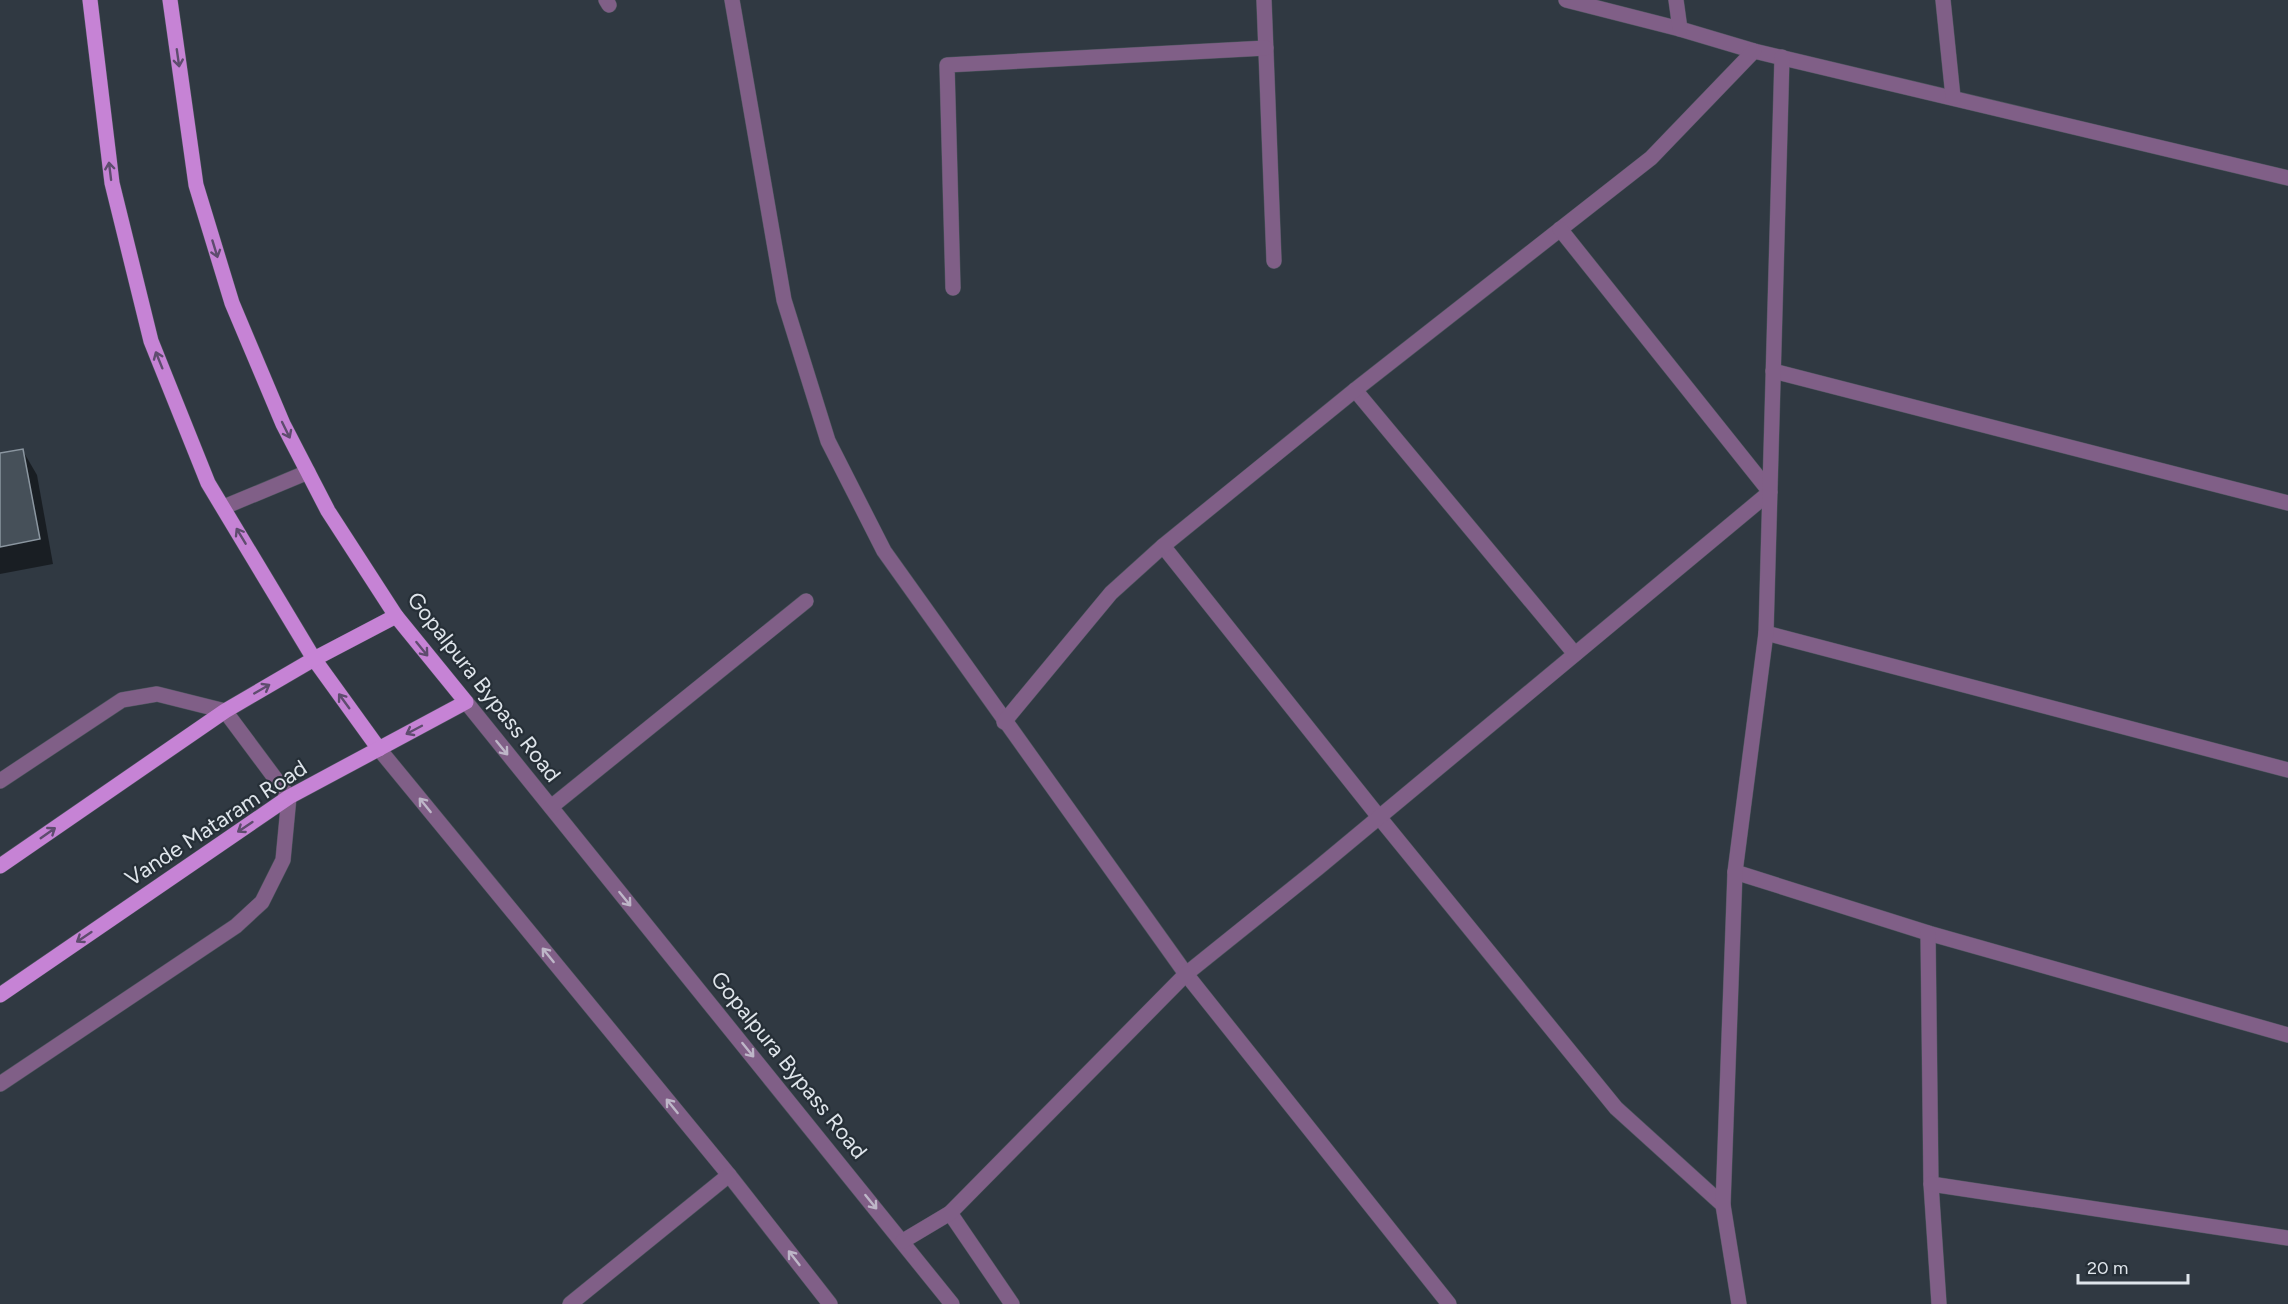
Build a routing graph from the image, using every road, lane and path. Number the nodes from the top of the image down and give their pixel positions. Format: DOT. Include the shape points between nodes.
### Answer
graph roads {
  1 [pos="90,0"];
  2 [pos="170,0"];
  3 [pos="732,0"];
  4 [pos="1264,0"];
  5 [pos="1566,0"];
  6 [pos="1676,0"];
  7 [pos="1943,0"];
  8 [pos="1680,29"];
  9 [pos="1266,48"];
  10 [pos="1754,51"];
  11 [pos="1782,57"];
  12 [pos="1953,97"];
  13 [pos="2288,178"];
  14 [pos="1560,229"];
  15 [pos="1274,261"];
  16 [pos="953,288"];
  17 [pos="1773,371"];
  18 [pos="1355,390"];
  19 [pos="308,472"];
  20 [pos="1770,492"];
  21 [pos="2288,503"];
  22 [pos="224,507"];
  23 [pos="1163,546"];
  24 [pos="806,601"];
  25 [pos="396,616"];
  26 [pos="1766,633"];
  27 [pos="1575,654"];
  28 [pos="314,659"];
  29 [pos="466,702"];
  30 [pos="225,711"];
  31 [pos="1004,722"];
  32 [pos="379,748"];
  33 [pos="23,765"];
  34 [pos="0,767"];
  35 [pos="2288,770"];
  36 [pos="0,781"];
  37 [pos="289,798"];
  38 [pos="551,807"];
  39 [pos="1379,817"];
  40 [pos="0,866"];
  41 [pos="1735,872"];
  42 [pos="1928,933"];
  43 [pos="1185,974"];
  44 [pos="0,995"];
  45 [pos="2288,1035"];
  46 [pos="0,1084"];
  47 [pos="729,1175"];
  48 [pos="1931,1184"];
  49 [pos="1723,1205"];
  50 [pos="950,1213"];
  51 [pos="2288,1238"];
  52 [pos="903,1241"];
  53 [pos="570,1304"];
  54 [pos="830,1304"];
  55 [pos="952,1304"];
  56 [pos="1012,1304"];
  57 [pos="1449,1304"];
  58 [pos="1739,1304"];
  59 [pos="1939,1304"];
  22 -- 1 [label="main road, one-way" via="208,483 151,341 112,183"];
  2 -- 19 [label="main road, Gopalpura Bypass Road, one-way" via="196,185 232,303 283,424"];
  3 -- 31 [label="street" via="784,300 828,441 884,551"];
  4 -- 9 [label="street"];
  5 -- 8 [label="street"];
  6 -- 8 [label="street"];
  7 -- 12 [label="street"];
  8 -- 10 [label="street"];
  9 -- 15 [label="street"];
  9 -- 16 [label="street" via="948,64"];
  10 -- 11 [label="street"];
  10 -- 14 [label="street" via="1651,158"];
  11 -- 12 [label="street"];
  11 -- 17 [label="street"];
  12 -- 13 [label="street"];
  14 -- 18 [label="street"];
  14 -- 20 [label="street"];
  17 -- 20 [label="street"];
  17 -- 21 [label="street"];
  18 -- 23 [label="street"];
  18 -- 27 [label="street"];
  19 -- 22 [label="street"];
  19 -- 25 [label="main road, Gopalpura Bypass Road" via="328,511"];
  20 -- 26 [label="street"];
  20 -- 27 [label="street"];
  28 -- 22 [label="main road, one-way"];
  23 -- 31 [label="street" via="1111,593"];
  23 -- 39 [label="street"];
  24 -- 38 [label="street"];
  25 -- 28 [label="main road"];
  25 -- 29 [label="main road, Gopalpura Bypass Road, one-way"];
  26 -- 35 [label="street"];
  26 -- 41 [label="street"];
  27 -- 39 [label="street"];
  30 -- 28 [label="main road, one-way"];
  32 -- 28 [label="main road, one-way"];
  29 -- 32 [label="main road, Vande Mataram Road, one-way"];
  29 -- 38 [label="street, Gopalpura Bypass Road, one-way"];
  30 -- 33 [label="street" via="157,694 122,700"];
  30 -- 37 [label="street"];
  40 -- 30 [label="main road, one-way"];
  31 -- 43 [label="street"];
  32 -- 37 [label="main road, Vande Mataram Road"];
  47 -- 32 [label="street, one-way"];
  33 -- 34 [label="street"];
  33 -- 36 [label="street"];
  37 -- 44 [label="main road, Vande Mataram Road, one-way"];
  37 -- 46 [label="street" via="284,860 261,902 236,926"];
  38 -- 52 [label="street, Gopalpura Bypass Road, one-way"];
  39 -- 43 [label="street"];
  39 -- 49 [label="street" via="1616,1108"];
  41 -- 42 [label="street"];
  41 -- 49 [label="street"];
  42 -- 45 [label="street"];
  42 -- 48 [label="street"];
  43 -- 50 [label="street"];
  43 -- 57 [label="street"];
  47 -- 53 [label="street"];
  54 -- 47 [label="street, one-way"];
  48 -- 51 [label="street"];
  48 -- 59 [label="street"];
  49 -- 58 [label="street"];
  50 -- 52 [label="street"];
  50 -- 56 [label="street"];
  52 -- 55 [label="street, Gopalpura Bypass Road"];
}
